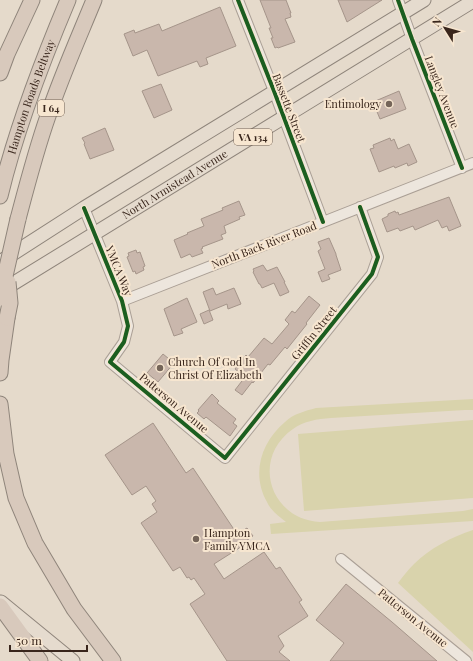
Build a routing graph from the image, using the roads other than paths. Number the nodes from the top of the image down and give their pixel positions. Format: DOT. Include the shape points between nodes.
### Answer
graph roads {
  1 [pos="32,0"];
  2 [pos="68,0"];
  3 [pos="94,0"];
  4 [pos="238,0"];
  5 [pos="398,0"];
  6 [pos="424,0"];
  7 [pos="473,1"];
  8 [pos="403,13"];
  9 [pos="412,39"];
  10 [pos="0,72"];
  11 [pos="274,91"];
  12 [pos="284,118"];
  13 [pos="473,163"];
  14 [pos="462,168"];
  15 [pos="0,196"];
  16 [pos="84,208"];
  17 [pos="360,208"];
  18 [pos="323,222"];
  19 [pos="95,234"];
  20 [pos="4,263"];
  21 [pos="0,291"];
  22 [pos="0,298"];
  23 [pos="122,300"];
  24 [pos="110,362"];
  25 [pos="0,373"];
  26 [pos="0,404"];
  27 [pos="226,458"];
  28 [pos="342,559"];
  29 [pos="0,601"];
  30 [pos="0,606"];
  31 [pos="40,661"];
  32 [pos="73,661"];
  33 [pos="113,661"];
  34 [pos="466,661"];
  1 -- 10 [label="highway"];
  2 -- 15 [label="highway, Hampton Roads Beltway / I 64" via="32,90"];
  3 -- 20 [label="highway, Hampton Roads Beltway / I 64, bridge" via="48,116"];
  4 -- 11 [label="street, Bassette Street"];
  5 -- 8 [label="street, Langley Avenue"];
  6 -- 8 [label="main road, VA 134"];
  7 -- 9 [label="main road, North Armistead Avenue / VA 134"];
  8 -- 9 [label="street, Langley Avenue"];
  8 -- 11 [label="main road, VA 134"];
  9 -- 12 [label="main road, North Armistead Avenue / VA 134"];
  9 -- 14 [label="street, Langley Avenue"];
  11 -- 12 [label="street, Bassette Street"];
  11 -- 16 [label="main road, VA 134"];
  12 -- 18 [label="street, Bassette Street"];
  12 -- 19 [label="main road, North Armistead Avenue / VA 134"];
  13 -- 14 [label="street, North Back River Road"];
  14 -- 17 [label="street, North Back River Road"];
  16 -- 19 [label="street, YMCA Way"];
  16 -- 20 [label="main road, VA 134"];
  17 -- 18 [label="street, North Back River Road"];
  17 -- 27 [label="street, Griffin Street" via="378,257 372,274"];
  18 -- 23 [label="street, North Back River Road"];
  19 -- 21 [label="main road, North Armistead Avenue / VA 134"];
  19 -- 23 [label="street, YMCA Way"];
  20 -- 22 [label="highway, Hampton Roads Beltway / I 64, bridge"];
  20 -- 25 [label="highway, bridge" via="10,303"];
  23 -- 24 [label="street, YMCA Way" via="128,326 124,342"];
  24 -- 27 [label="street, Patterson Avenue"];
  26 -- 33 [label="highway" via="6,454 16,498 35,543 74,609"];
  28 -- 34 [label="street, Patterson Avenue"];
  29 -- 32 [label="main road"];
  30 -- 31 [label="highway"];
}
